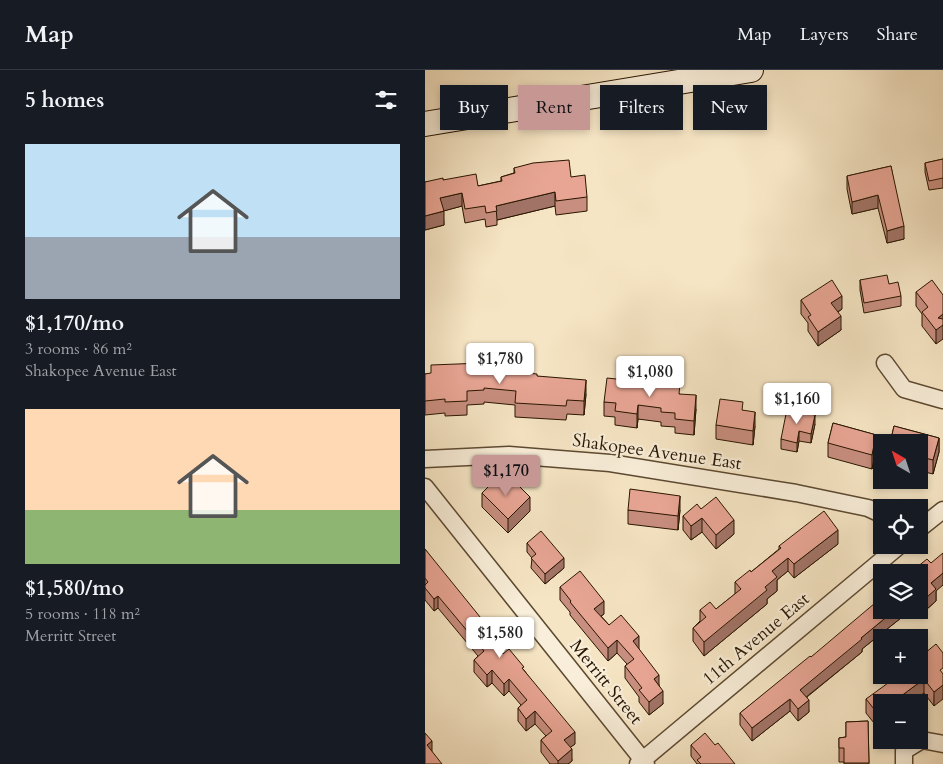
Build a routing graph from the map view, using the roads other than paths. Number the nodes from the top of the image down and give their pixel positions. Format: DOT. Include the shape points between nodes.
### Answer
graph roads {
  1 [pos="751,70"];
  2 [pos="425,124"];
  3 [pos="885,363"];
  4 [pos="943,400"];
  5 [pos="425,459"];
  6 [pos="425,488"];
  7 [pos="873,510"];
  8 [pos="943,510"];
  9 [pos="928,522"];
  10 [pos="889,554"];
  11 [pos="943,744"];
  12 [pos="642,763"];
  13 [pos="905,764"];
  1 -- 2 [label="street"];
  3 -- 4 [label="street" via="904,389"];
  5 -- 7 [label="street, Shakopee Avenue East" via="509,455 610,463 796,493"];
  6 -- 12 [label="street, Merritt Street"];
  8 -- 9 [label="street"];
  10 -- 12 [label="street, 11th Avenue East"];
  11 -- 13 [label="street" via="923,740 905,751"];
}
